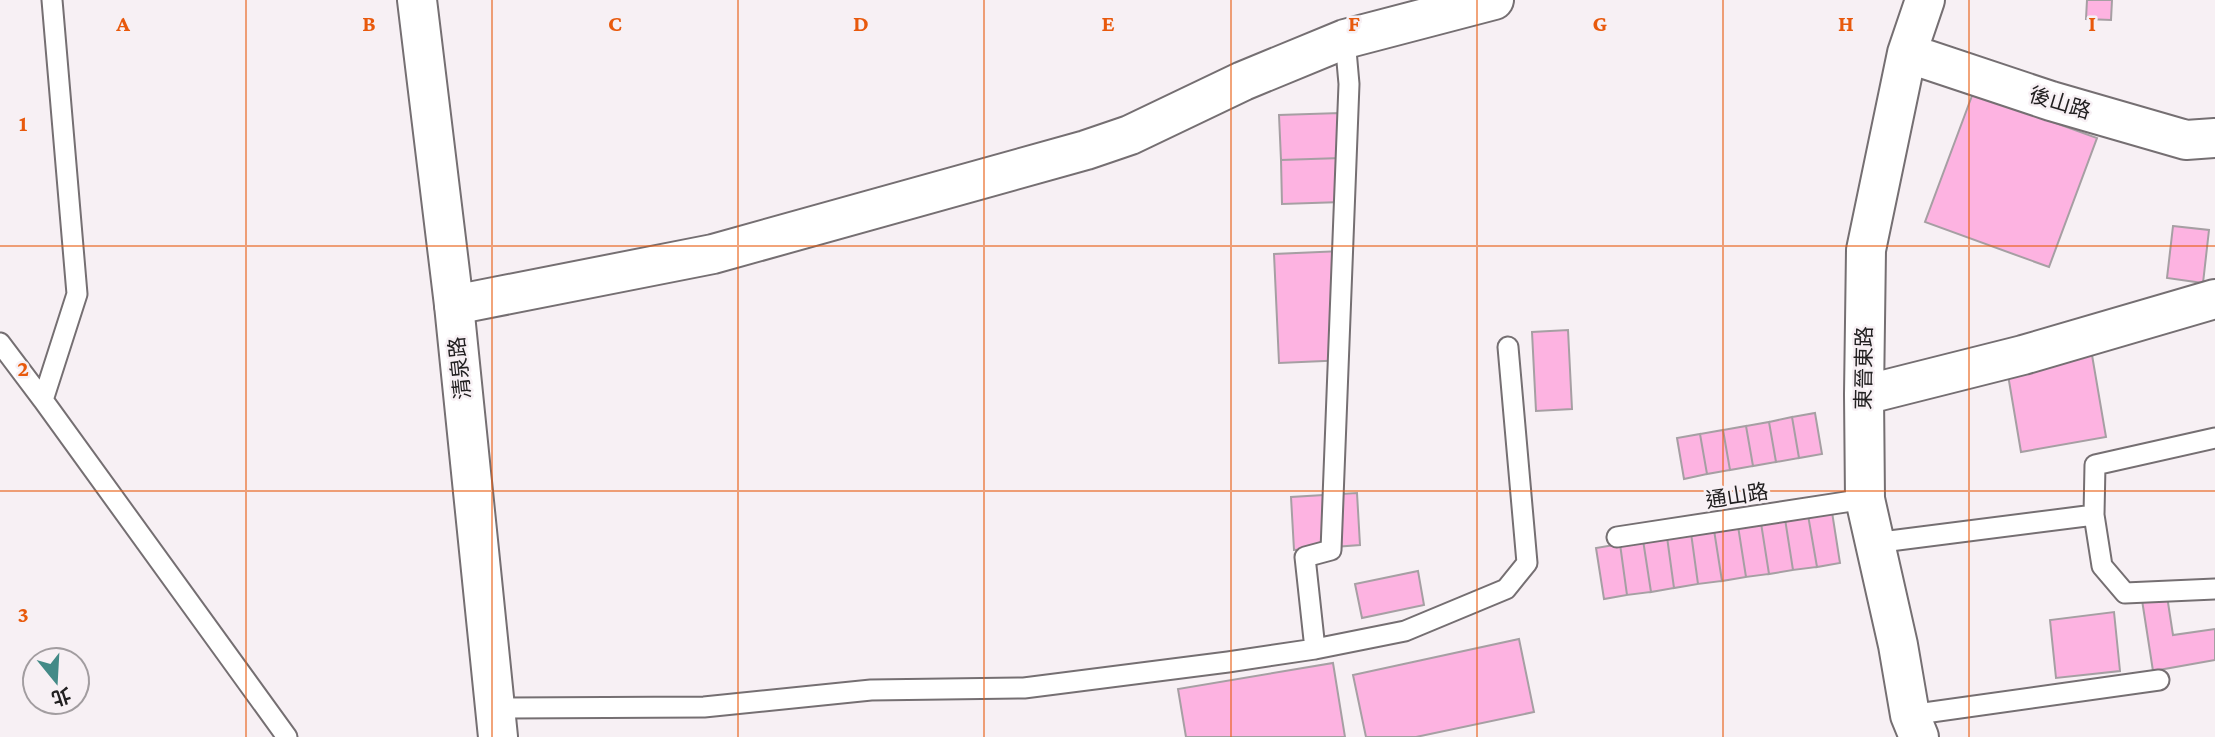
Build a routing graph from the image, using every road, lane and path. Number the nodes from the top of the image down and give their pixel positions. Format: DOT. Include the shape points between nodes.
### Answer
graph roads {
  1 [pos="52,0"];
  2 [pos="417,0"];
  3 [pos="1493,0"];
  4 [pos="1925,0"];
  5 [pos="1345,39"];
  6 [pos="1907,53"];
  7 [pos="2215,138"];
  8 [pos="2215,299"];
  9 [pos="454,305"];
  10 [pos="0,343"];
  11 [pos="1508,347"];
  12 [pos="1864,395"];
  13 [pos="43,400"];
  14 [pos="2215,438"];
  15 [pos="1865,499"];
  16 [pos="2094,515"];
  17 [pos="1616,537"];
  18 [pos="1874,543"];
  19 [pos="2215,589"];
  20 [pos="1315,649"];
  21 [pos="2159,680"];
  22 [pos="497,723"];
  23 [pos="1915,726"];
  24 [pos="287,737"];
  1 -- 13 [label="lane" via="77,294"];
  2 -- 9 [label="street, 清泉路"];
  3 -- 5 [label="street"];
  4 -- 6 [label="street, 東晉東路"];
  5 -- 9 [label="street" via="1130,135 1086,150 713,254"];
  5 -- 20 [label="lane" via="1349,84 1331,550 1305,557"];
  6 -- 7 [label="street, 後山路" via="2186,140"];
  6 -- 12 [label="street, 東晉東路" via="1866,250"];
  8 -- 12 [label="street"];
  9 -- 22 [label="street, 清泉路"];
  10 -- 13 [label="lane"];
  11 -- 20 [label="lane" via="1527,563 1506,589 1405,631"];
  12 -- 15 [label="street, 東晉東路"];
  13 -- 24 [label="lane"];
  14 -- 16 [label="lane" via="2095,465"];
  15 -- 17 [label="lane, 通山路"];
  15 -- 18 [label="street, 東晉東路"];
  16 -- 18 [label="lane"];
  16 -- 19 [label="lane" via="2102,566 2125,593"];
  18 -- 23 [label="street, 東晉東路"];
  20 -- 22 [label="lane" via="1024,688 872,690"];
  21 -- 23 [label="lane"];
}
